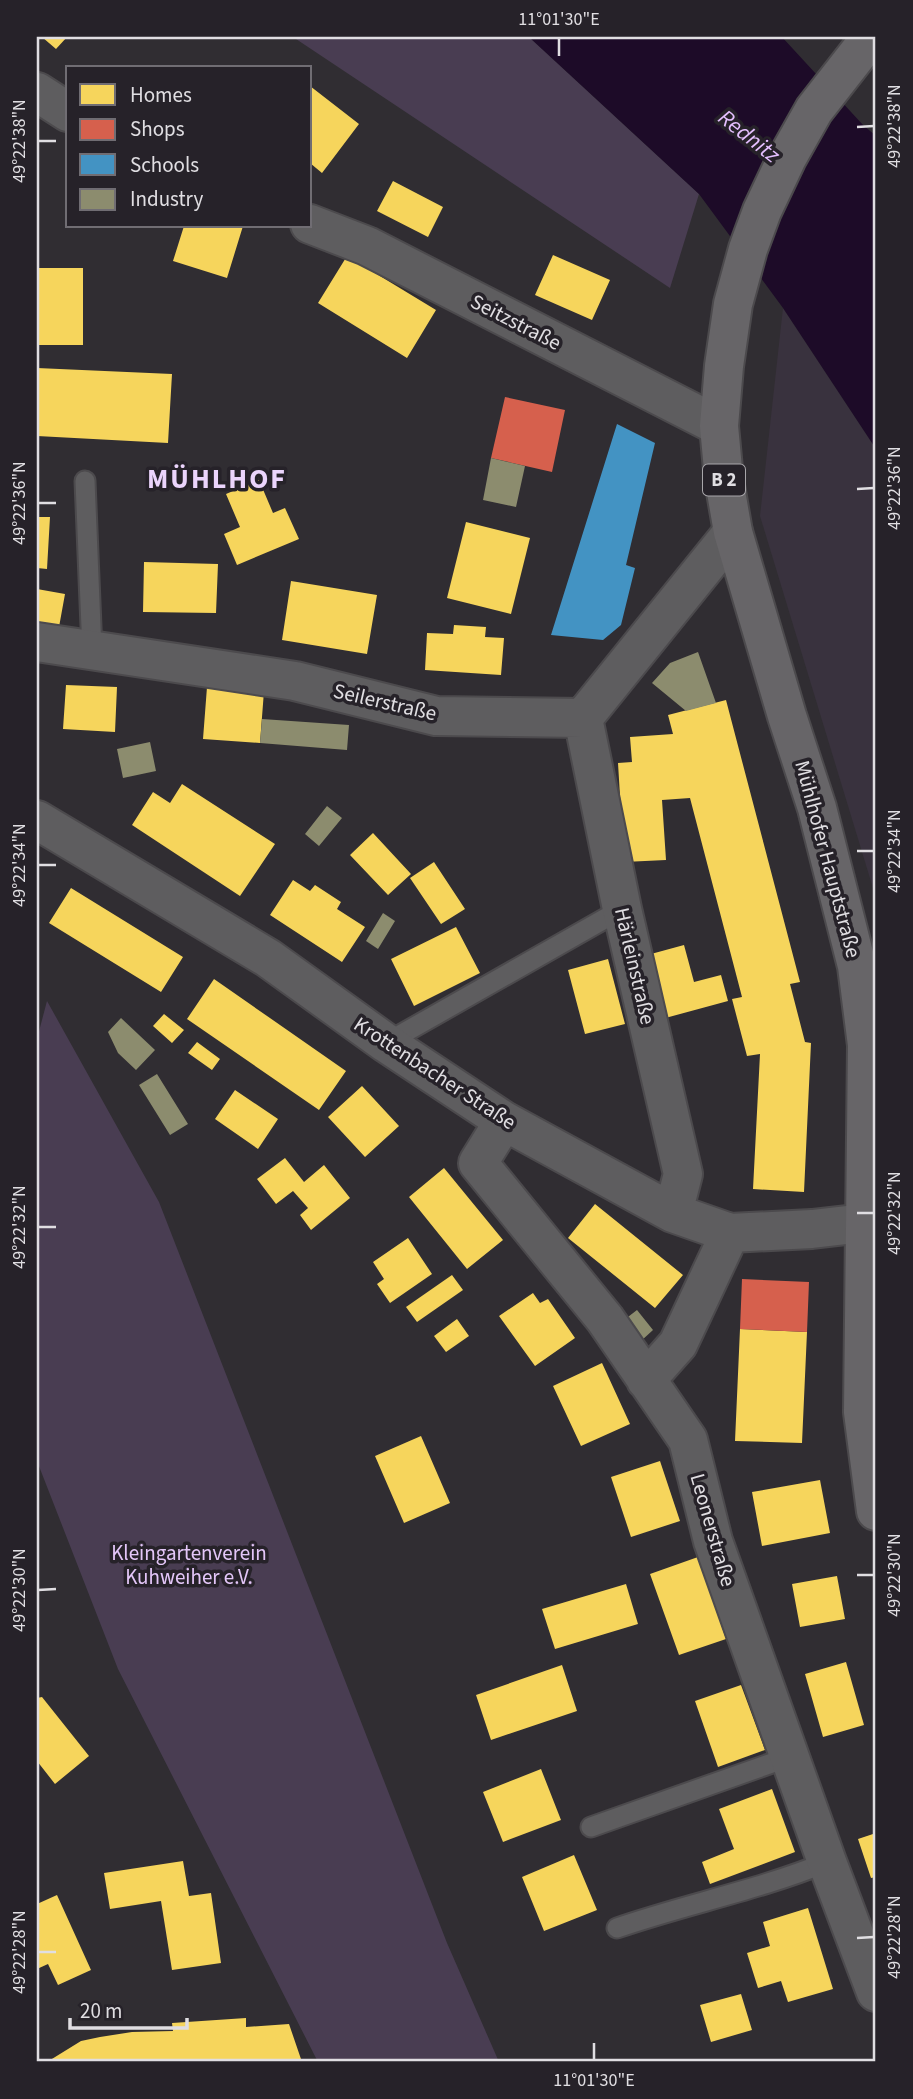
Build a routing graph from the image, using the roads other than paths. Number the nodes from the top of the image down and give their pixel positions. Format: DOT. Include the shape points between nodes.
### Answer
graph roads {
  1 [pos="871,37"];
  2 [pos="37,92"];
  3 [pos="66,111"];
  4 [pos="312,225"];
  5 [pos="719,426"];
  6 [pos="85,481"];
  7 [pos="733,533"];
  8 [pos="37,642"];
  9 [pos="92,651"];
  10 [pos="583,718"];
  11 [pos="37,820"];
  12 [pos="622,909"];
  13 [pos="868,989"];
  14 [pos="386,1043"];
  15 [pos="504,1121"];
  16 [pos="673,1213"];
  17 [pos="864,1223"];
  18 [pos="730,1233"];
  19 [pos="646,1380"];
  20 [pos="876,1511"];
  21 [pos="789,1756"];
  22 [pos="591,1827"];
  23 [pos="827,1862"];
  24 [pos="617,1928"];
  25 [pos="876,1992"];
  1 -- 5 [label="main road, B 2" via="814,110 762,211 733,304"];
  2 -- 3 [label="street"];
  4 -- 5 [label="street, Seitzstraße" via="367,246"];
  5 -- 7 [label="main road, Mühlhofer Hauptstraße / B 2"];
  6 -- 9 [label="lane"];
  7 -- 10 [label="street"];
  7 -- 13 [label="main road, Mühlhofer Hauptstraße / B 2"];
  8 -- 9 [label="street, Seilerstraße"];
  9 -- 10 [label="street, Seilerstraße" via="295,681 436,716"];
  10 -- 12 [label="street, Härleinstraße"];
  11 -- 14 [label="street, Krottenbacher Straße" via="268,958"];
  12 -- 14 [label="lane"];
  12 -- 16 [label="street, Härleinstraße" via="683,1174"];
  13 -- 17 [label="main road, Mühlhofer Hauptstraße / B 2"];
  14 -- 15 [label="street, Krottenbacher Straße"];
  15 -- 16 [label="street, Krottenbacher Straße"];
  15 -- 19 [label="street, Leonerstraße" via="478,1163 605,1319"];
  16 -- 18 [label="street, Krottenbacher Straße"];
  17 -- 18 [label="street, Krottenbacher Straße"];
  17 -- 20 [label="main road, Mühlhofer Hauptstraße / B 2" via="863,1412"];
  18 -- 19 [label="street" via="678,1345"];
  19 -- 21 [label="street, Leonerstraße" via="688,1440 713,1541"];
  21 -- 22 [label="lane"];
  21 -- 23 [label="street, Leonerstraße"];
  23 -- 24 [label="lane"];
  23 -- 25 [label="street, Leonerstraße"];
}
